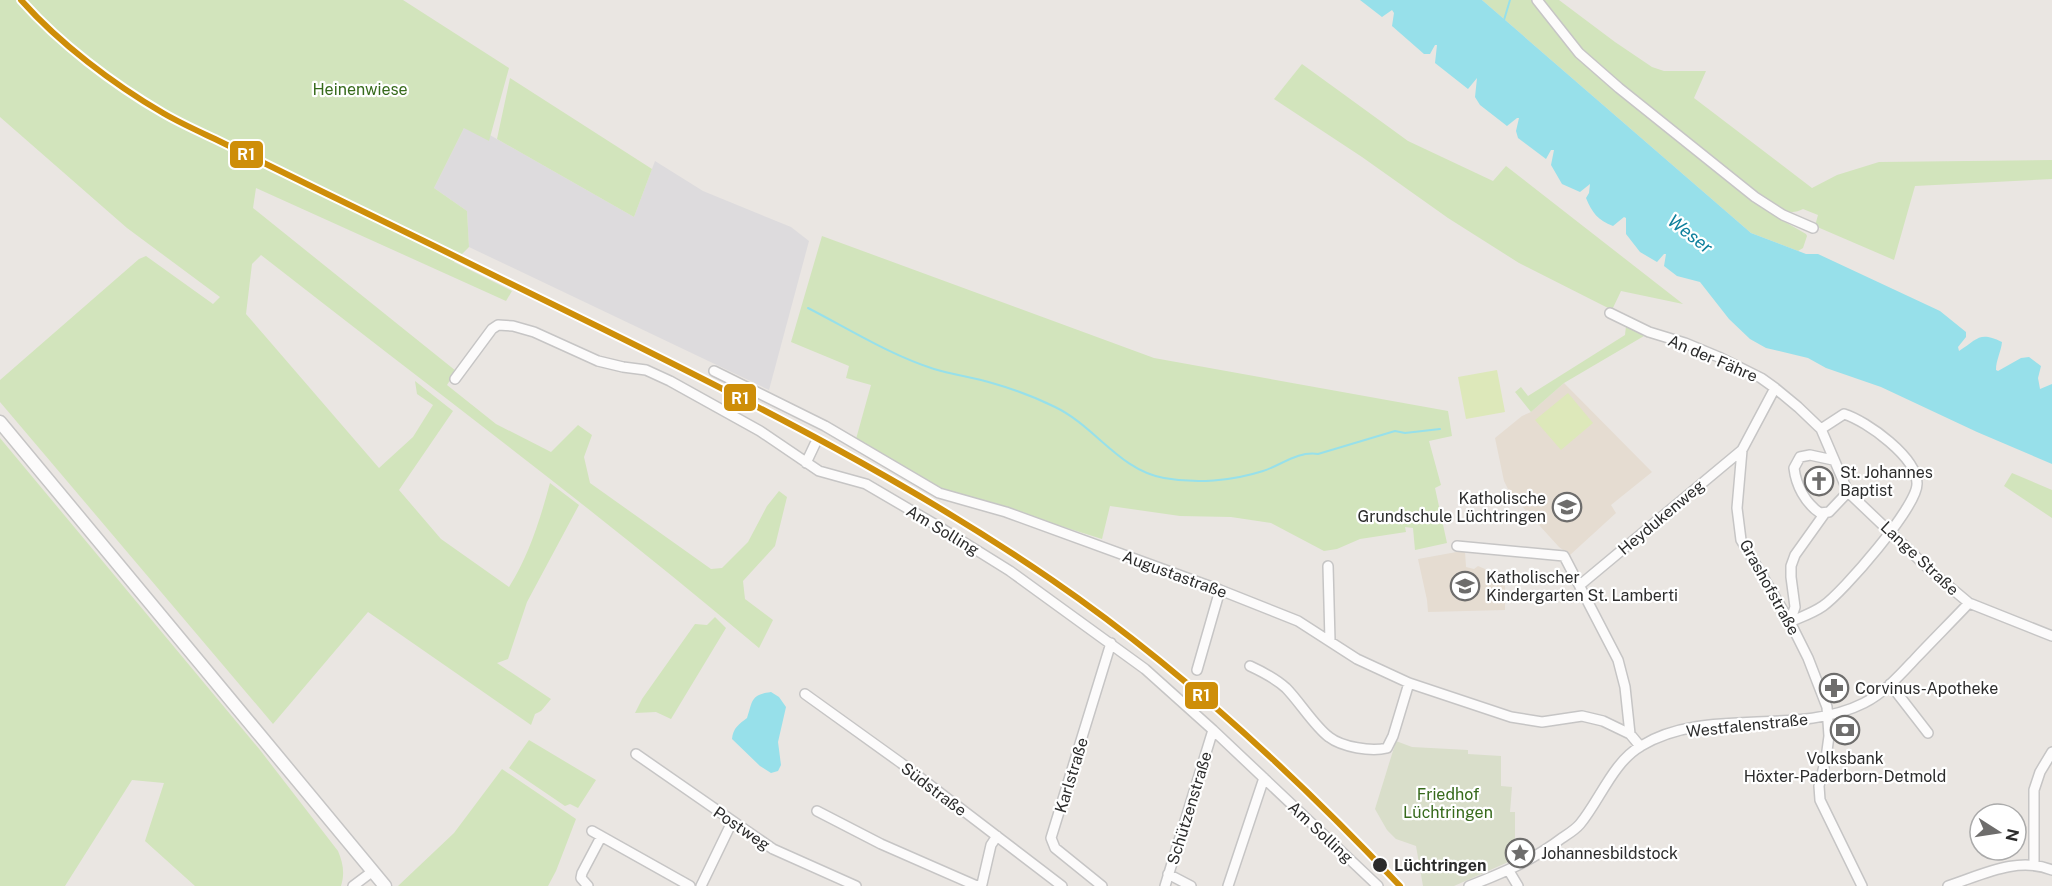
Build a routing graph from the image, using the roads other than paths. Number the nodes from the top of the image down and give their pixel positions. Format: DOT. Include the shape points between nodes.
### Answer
graph roads {
  1 [pos="1537,0"];
  2 [pos="1813,228"];
  3 [pos="1610,313"];
  4 [pos="714,370"];
  5 [pos="456,379"];
  6 [pos="1775,388"];
  7 [pos="0,422"];
  8 [pos="825,426"];
  9 [pos="1821,429"];
  10 [pos="1742,450"];
  11 [pos="1833,460"];
  12 [pos="806,463"];
  13 [pos="1848,492"];
  14 [pos="1825,513"];
  15 [pos="1891,532"];
  16 [pos="1457,546"];
  17 [pos="1328,566"];
  18 [pos="1580,585"];
  19 [pos="1220,590"];
  20 [pos="1970,603"];
  21 [pos="1790,622"];
  22 [pos="2052,636"];
  23 [pos="1330,641"];
  24 [pos="1111,643"];
  25 [pos="1250,666"];
  26 [pos="1197,670"];
  27 [pos="1409,683"];
  28 [pos="1890,684"];
  29 [pos="805,694"];
  30 [pos="1828,716"];
  31 [pos="1213,730"];
  32 [pos="1928,733"];
  33 [pos="1630,734"];
  34 [pos="1640,746"];
  35 [pos="2052,752"];
  36 [pos="636,754"];
  37 [pos="1264,778"];
  38 [pos="817,811"];
  39 [pos="732,822"];
  40 [pos="592,831"];
  41 [pos="997,836"];
  42 [pos="601,837"];
  43 [pos="2034,864"];
  44 [pos="2052,870"];
  45 [pos="373,871"];
  46 [pos="1509,871"];
  47 [pos="1168,874"];
  48 [pos="674,877"];
  49 [pos="353,886"];
  50 [pos="385,886"];
  51 [pos="588,886"];
  52 [pos="668,886"];
  53 [pos="690,886"];
  54 [pos="701,886"];
  55 [pos="856,886"];
  56 [pos="1062,886"];
  57 [pos="1102,886"];
  58 [pos="1165,886"];
  59 [pos="1191,886"];
  60 [pos="1228,886"];
  61 [pos="1378,886"];
  62 [pos="1469,886"];
  63 [pos="1518,886"];
  64 [pos="1862,886"];
  65 [pos="1948,886"];
  1 -- 2 [label="street" via="1579,53 1619,88 1755,197"];
  3 -- 6 [label="street, An der Fähre" via="1721,358"];
  4 -- 8 [label="street, Augustastraße"];
  5 -- 12 [label="street, Am Solling" via="492,329 498,325 513,326 598,361 646,370 760,431"];
  6 -- 9 [label="street, Lange Straße"];
  6 -- 10 [label="street, Grashofstraße"];
  7 -- 45 [label="main road"];
  8 -- 12 [label="street"];
  8 -- 19 [label="street, Augustastraße" via="939,493 1006,512"];
  9 -- 11 [label="street, Lange Straße"];
  9 -- 15 [label="street" via="1844,414 1852,416 1906,458 1918,483"];
  10 -- 18 [label="street, Heydukenweg"];
  10 -- 21 [label="street, Grashofstraße" via="1737,508 1741,540"];
  11 -- 13 [label="street, Lange Straße"];
  11 -- 14 [label="street" via="1804,455 1794,468 1810,505"];
  12 -- 24 [label="street, Am Solling" via="819,471 866,484 941,528 1010,571"];
  13 -- 14 [label="street"];
  13 -- 15 [label="street, Lange Straße"];
  14 -- 21 [label="street" via="1791,566 1795,607"];
  15 -- 20 [label="street, Lange Straße"];
  15 -- 21 [label="street" via="1841,590 1823,606"];
  16 -- 18 [label="street" via="1564,556"];
  17 -- 23 [label="street"];
  18 -- 33 [label="street" via="1618,660"];
  19 -- 23 [label="street, Augustastraße" via="1298,621"];
  19 -- 26 [label="street"];
  20 -- 22 [label="street, Lange Straße"];
  20 -- 28 [label="street, Westfalenstraße"];
  21 -- 30 [label="street, Grashofstraße" via="1808,658"];
  23 -- 27 [label="street, Augustastraße"];
  24 -- 31 [label="street, Am Solling"];
  24 -- 57 [label="street, Karlstraße" via="1051,838 1055,848"];
  25 -- 27 [label="street" via="1285,687 1329,737 1376,751 1387,748 1393,736"];
  27 -- 33 [label="street, Augustastraße" via="1511,717 1542,722 1582,716 1604,721"];
  28 -- 30 [label="street, Westfalenstraße" via="1865,703"];
  28 -- 32 [label="street"];
  29 -- 41 [label="street, Südstraße"];
  30 -- 34 [label="street, Westfalenstraße" via="1713,725 1663,735"];
  30 -- 64 [label="street, Grashofstraße" via="1820,800"];
  31 -- 37 [label="street, Am Solling"];
  31 -- 47 [label="street, Schützenstraße"];
  33 -- 34 [label="street, Augustastraße"];
  34 -- 46 [label="street, Westfalenstraße" via="1620,766 1578,826"];
  35 -- 43 [label="street" via="2034,790"];
  36 -- 39 [label="street, Postweg"];
  37 -- 60 [label="street"];
  37 -- 61 [label="street, Am Solling"];
  38 -- 41 [label="street" via="977,886 982,884 991,845"];
  39 -- 54 [label="street"];
  39 -- 55 [label="street, Postweg" via="773,849"];
  40 -- 42 [label="street"];
  41 -- 56 [label="street, Südstraße"];
  42 -- 48 [label="street"];
  42 -- 51 [label="street" via="582,873 581,878"];
  43 -- 44 [label="street"];
  43 -- 65 [label="street" via="2000,868"];
  45 -- 49 [label="street"];
  45 -- 50 [label="main road"];
  46 -- 62 [label="street, Westfalenstraße"];
  46 -- 63 [label="street"];
  47 -- 58 [label="street, Schützenstraße"];
  47 -- 59 [label="street"];
  48 -- 52 [label="street"];
  48 -- 53 [label="street"];
}
